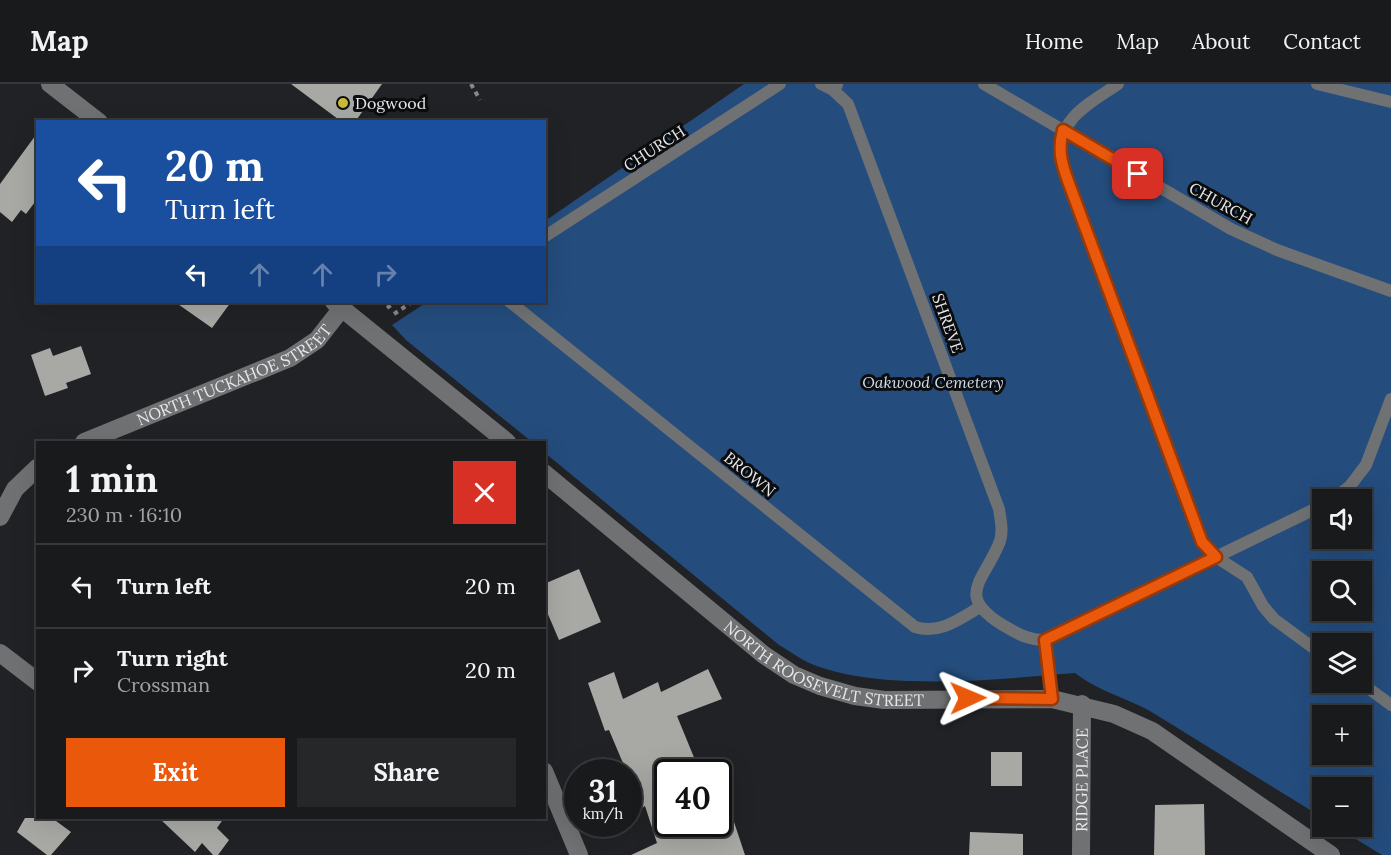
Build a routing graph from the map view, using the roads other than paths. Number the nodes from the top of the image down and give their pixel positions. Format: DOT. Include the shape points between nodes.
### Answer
graph roads {
  1 [pos="50,84"];
  2 [pos="780,84"];
  3 [pos="821,84"];
  4 [pos="984,84"];
  5 [pos="1118,84"];
  6 [pos="1317,84"];
  7 [pos="836,87"];
  8 [pos="1391,102"];
  9 [pos="96,120"];
  10 [pos="1063,130"];
  11 [pos="546,236"];
  12 [pos="1391,291"];
  13 [pos="511,303"];
  14 [pos="338,305"];
  15 [pos="1391,399"];
  16 [pos="86,441"];
  17 [pos="506,441"];
  18 [pos="36,469"];
  19 [pos="546,475"];
  20 [pos="1346,489"];
  21 [pos="1312,511"];
  22 [pos="0,517"];
  23 [pos="1216,557"];
  24 [pos="980,607"];
  25 [pos="1045,640"];
  26 [pos="1312,647"];
  27 [pos="0,652"];
  28 [pos="36,680"];
  29 [pos="1372,691"];
  30 [pos="1052,699"];
  31 [pos="1082,704"];
  32 [pos="1391,705"];
  33 [pos="546,776"];
  34 [pos="579,855"];
  35 [pos="1081,855"];
  36 [pos="1331,855"];
  1 -- 9 [label="street"];
  2 -- 11 [label="lane, CHURCH"];
  3 -- 7 [label="lane"];
  4 -- 10 [label="lane, CHURCH"];
  5 -- 10 [label="lane" via="1078,111"];
  6 -- 8 [label="lane"];
  7 -- 24 [label="lane, SHREVE" via="848,104 999,509 999,545 977,582"];
  10 -- 12 [label="lane, CHURCH" via="1231,229"];
  10 -- 23 [label="lane" via="1060,159 1202,542"];
  13 -- 24 [label="lane, BROWN" via="915,627 942,628"];
  14 -- 16 [label="street, NORTH TUCKAHOE STREET" via="317,340 290,358"];
  14 -- 17 [label="street"];
  15 -- 20 [label="lane" via="1366,465"];
  18 -- 22 [label="street" via="15,489"];
  19 -- 30 [label="street, NORTH ROOSEVELT STREET" via="764,655 794,675 855,696 884,700"];
  21 -- 23 [label="lane"];
  23 -- 25 [label="lane"];
  23 -- 26 [label="lane" via="1247,577 1274,619"];
  24 -- 25 [label="lane" via="1023,637"];
  25 -- 30 [label="lane"];
  27 -- 28 [label="street"];
  29 -- 32 [label="lane"];
  30 -- 31 [label="street, NORTH ROOSEVELT STREET"];
  31 -- 35 [label="street, RIDGE PLACE"];
  31 -- 36 [label="street, NORTH ROOSEVELT STREET" via="1152,731"];
  33 -- 34 [label="street"];
}
